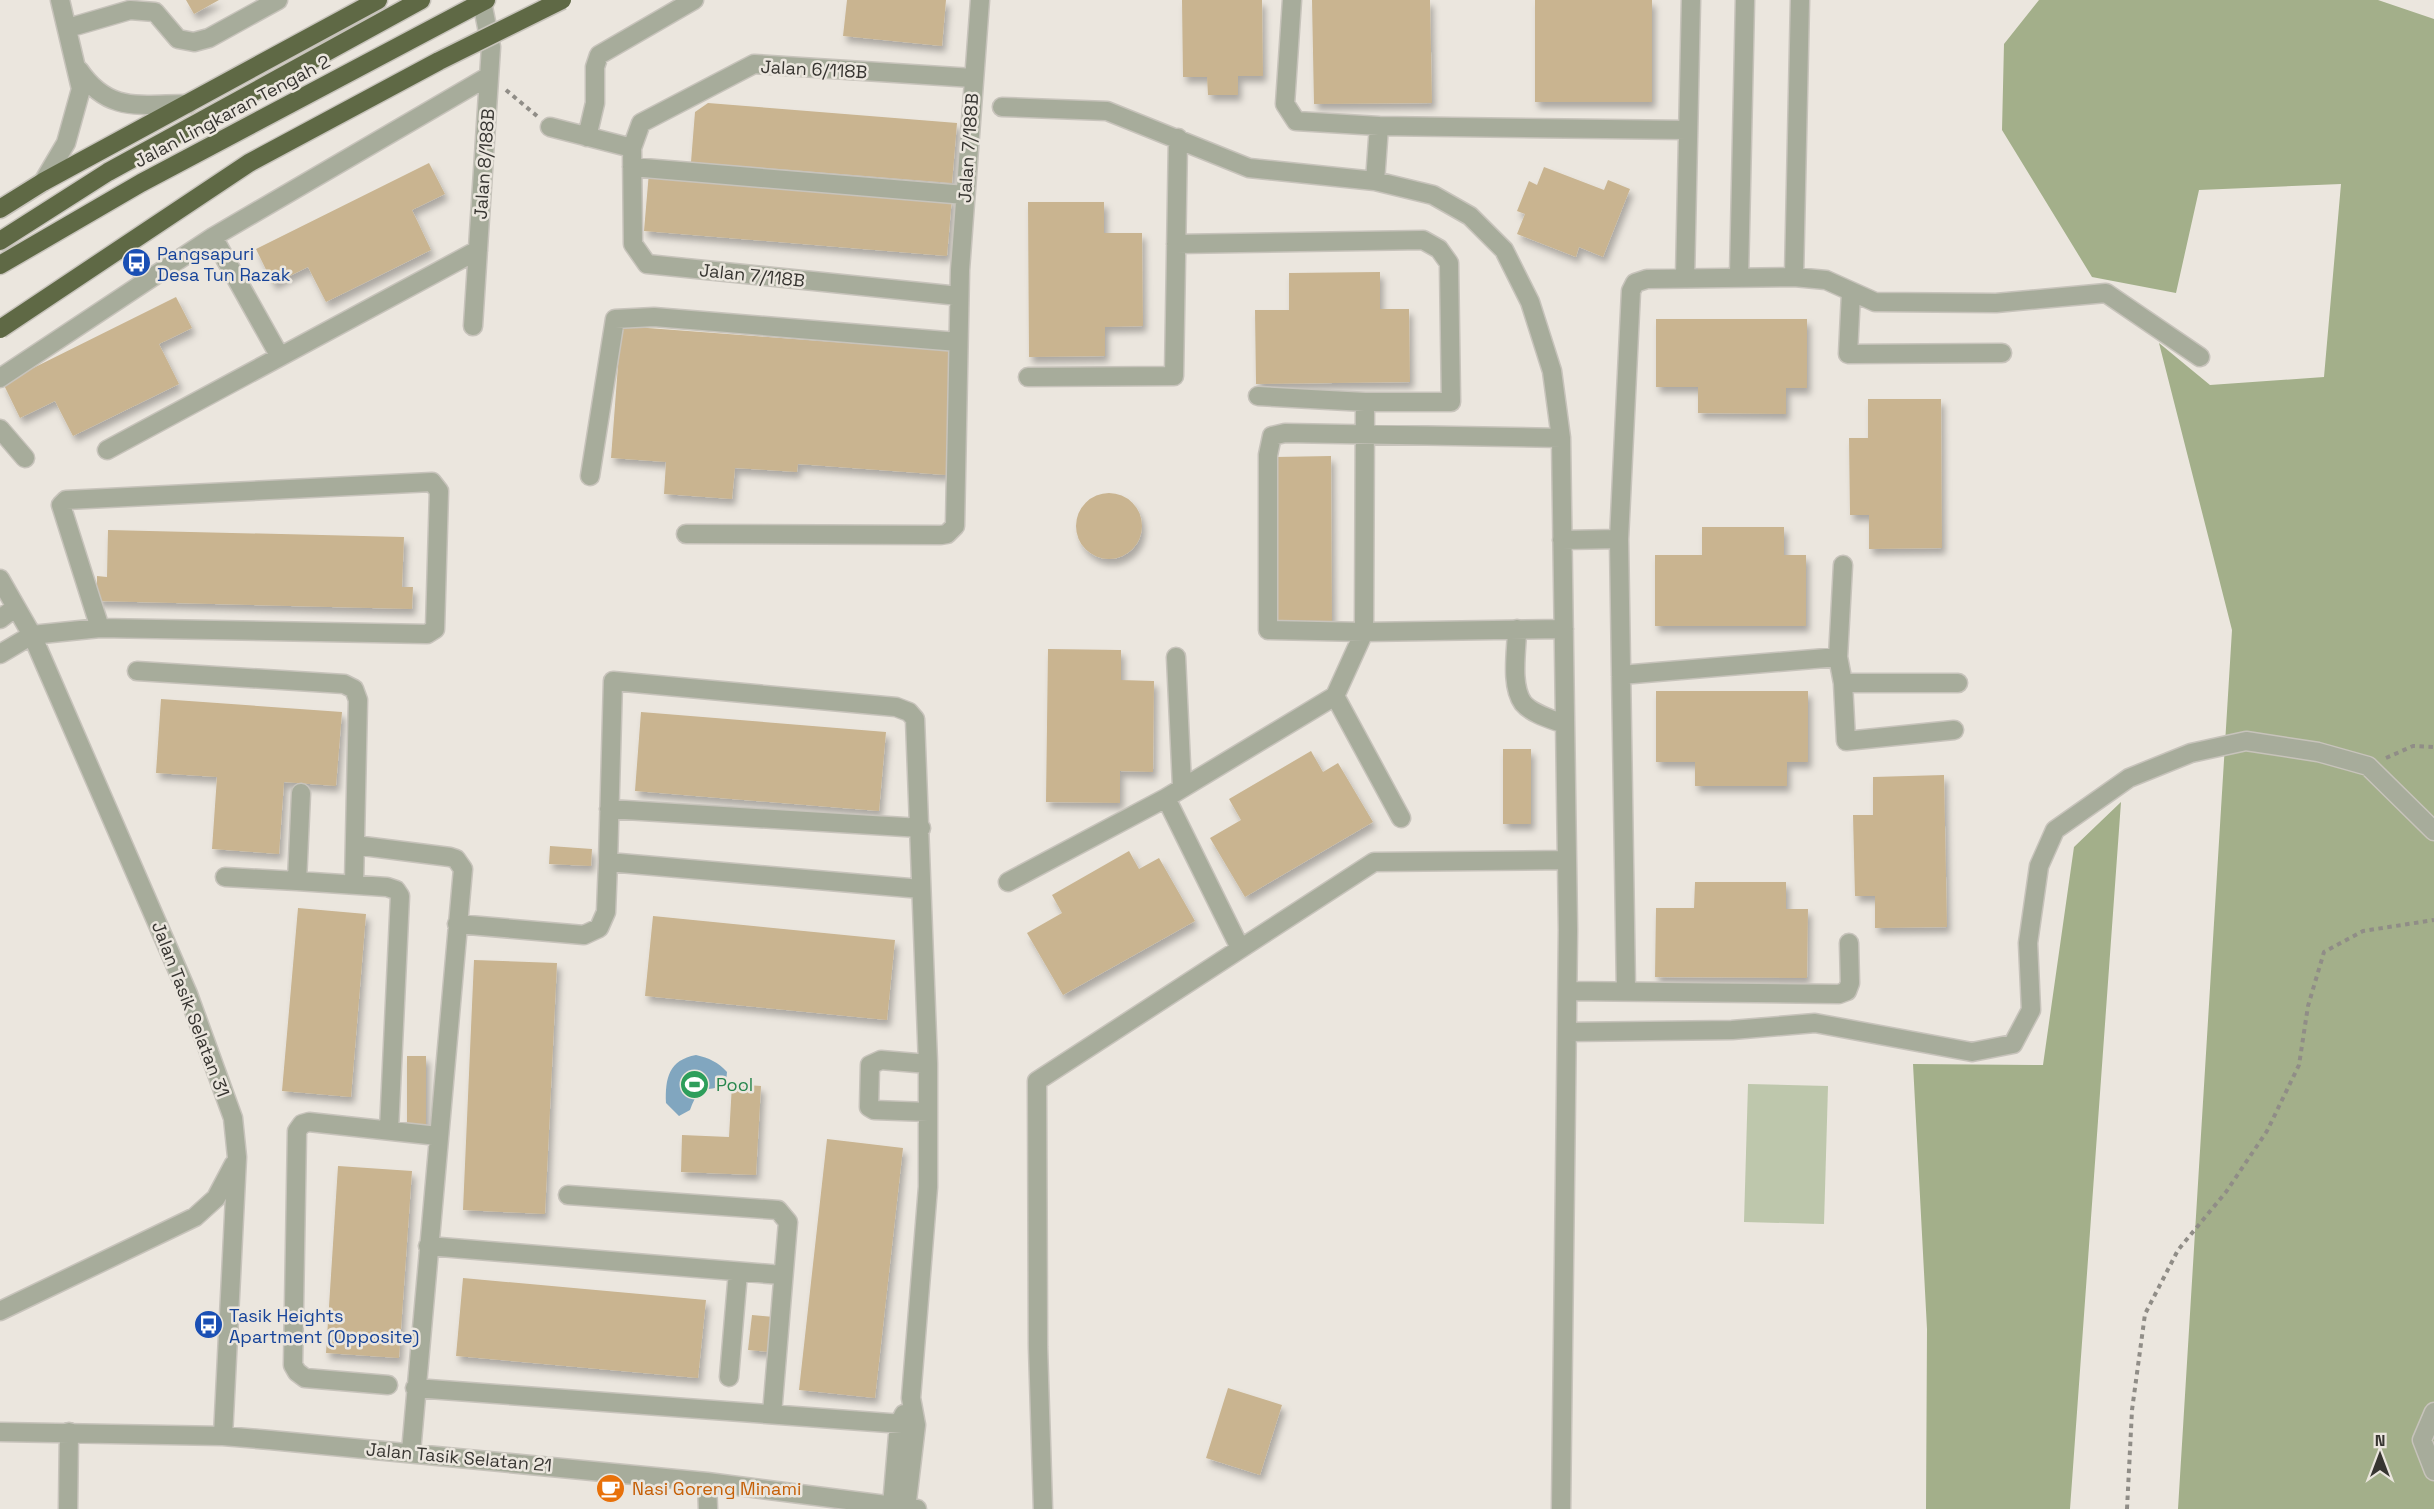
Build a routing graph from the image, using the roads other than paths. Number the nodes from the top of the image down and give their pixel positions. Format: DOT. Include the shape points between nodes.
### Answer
graph roads {
  1 [pos="60,0"];
  2 [pos="278,0"];
  3 [pos="378,0"];
  4 [pos="421,0"];
  5 [pos="561,0"];
  6 [pos="694,0"];
  7 [pos="980,0"];
  8 [pos="1292,0"];
  9 [pos="1691,0"];
  10 [pos="1745,0"];
  11 [pos="1800,0"];
  12 [pos="484,1"];
  13 [pos="152,6"];
  14 [pos="68,28"];
  15 [pos="78,69"];
  16 [pos="489,76"];
  17 [pos="973,78"];
  18 [pos="189,104"];
  19 [pos="1002,107"];
  20 [pos="1379,126"];
  21 [pos="550,127"];
  22 [pos="1687,130"];
  23 [pos="587,137"];
  24 [pos="1178,138"];
  25 [pos="632,148"];
  26 [pos="632,166"];
  27 [pos="1375,181"];
  28 [pos="43,182"];
  29 [pos="965,195"];
  30 [pos="0,209"];
  31 [pos="213,237"];
  32 [pos="0,241"];
  33 [pos="1176,244"];
  34 [pos="478,250"];
  35 [pos="0,265"];
  36 [pos="1739,277"];
  37 [pos="1794,277"];
  38 [pos="1685,278"];
  39 [pos="1851,293"];
  40 [pos="959,296"];
  41 [pos="473,326"];
  42 [pos="0,329"];
  43 [pos="958,342"];
  44 [pos="2002,353"];
  45 [pos="279,356"];
  46 [pos="2200,357"];
  47 [pos="1028,377"];
  48 [pos="0,378"];
  49 [pos="1258,396"];
  50 [pos="1365,402"];
  51 [pos="0,429"];
  52 [pos="1364,435"];
  53 [pos="1561,438"];
  54 [pos="107,450"];
  55 [pos="25,458"];
  56 [pos="590,476"];
  57 [pos="686,534"];
  58 [pos="1619,539"];
  59 [pos="1562,540"];
  60 [pos="1843,565"];
  61 [pos="0,579"];
  62 [pos="16,608"];
  63 [pos="0,620"];
  64 [pos="100,628"];
  65 [pos="1517,629"];
  66 [pos="1564,629"];
  67 [pos="1364,632"];
  68 [pos="32,635"];
  69 [pos="0,654"];
  70 [pos="1176,657"];
  71 [pos="1838,657"];
  72 [pos="138,670"];
  73 [pos="1621,675"];
  74 [pos="1843,682"];
  75 [pos="1958,682"];
  76 [pos="1335,696"];
  77 [pos="1564,724"];
  78 [pos="1954,730"];
  79 [pos="1182,786"];
  80 [pos="301,793"];
  81 [pos="1166,798"];
  82 [pos="609,809"];
  83 [pos="1401,818"];
  84 [pos="921,828"];
  85 [pos="2434,831"];
  86 [pos="355,845"];
  87 [pos="1567,860"];
  88 [pos="608,862"];
  89 [pos="225,877"];
  90 [pos="297,881"];
  91 [pos="1008,882"];
  92 [pos="354,884"];
  93 [pos="921,890"];
  94 [pos="457,924"];
  95 [pos="1849,943"];
  96 [pos="1240,948"];
  97 [pos="1568,991"];
  98 [pos="1626,991"];
  99 [pos="1567,1032"];
  100 [pos="928,1064"];
  101 [pos="928,1112"];
  102 [pos="390,1130"];
  103 [pos="438,1136"];
  104 [pos="237,1157"];
  105 [pos="568,1195"];
  106 [pos="428,1246"];
  107 [pos="738,1272"];
  108 [pos="782,1275"];
  109 [pos="0,1311"];
  110 [pos="729,1377"];
  111 [pos="388,1386"];
  112 [pos="415,1388"];
  113 [pos="2434,1412"];
  114 [pos="772,1414"];
  115 [pos="908,1424"];
  116 [pos="0,1432"];
  117 [pos="69,1432"];
  118 [pos="223,1436"];
  119 [pos="411,1452"];
  120 [pos="2434,1471"];
  121 [pos="707,1482"];
  122 [pos="808,1502"];
  123 [pos="905,1508"];
  124 [pos="68,1509"];
  125 [pos="708,1509"];
  126 [pos="1043,1509"];
  127 [pos="1561,1509"];
  1 -- 14 [label="street"];
  2 -- 13 [label="street" via="209,38 194,42 178,39"];
  3 -- 18 [label="highway, Jalan Lingkaran Tengah 2"];
  4 -- 32 [label="highway" via="108,171"];
  5 -- 42 [label="highway, bridge" via="249,164"];
  6 -- 23 [label="street" via="599,55"];
  7 -- 17 [label="street, Jalan 7/188B"];
  8 -- 20 [label="street" via="1285,104 1296,121"];
  9 -- 22 [label="street"];
  10 -- 36 [label="street"];
  11 -- 37 [label="street"];
  12 -- 16 [label="street, Jalan 8/188B" via="491,47"];
  12 -- 35 [label="highway, Jalan Lingkaran Tengah 2" via="141,183"];
  13 -- 14 [label="street"];
  14 -- 15 [label="street"];
  15 -- 18 [label="street" via="106,99 132,104"];
  15 -- 28 [label="street" via="81,89 74,118 66,143"];
  16 -- 31 [label="street"];
  16 -- 34 [label="street, Jalan 8/188B"];
  17 -- 25 [label="street, Jalan 6/118B" via="754,64 642,123"];
  17 -- 29 [label="street, Jalan 7/188B"];
  18 -- 28 [label="highway, Jalan Lingkaran Tengah 2"];
  19 -- 24 [label="street" via="1107,111"];
  20 -- 22 [label="street"];
  20 -- 27 [label="street"];
  21 -- 23 [label="street"];
  22 -- 38 [label="street"];
  23 -- 25 [label="street"];
  24 -- 27 [label="street" via="1249,168"];
  24 -- 33 [label="street"];
  25 -- 26 [label="street, Jalan 6/118B"];
  26 -- 29 [label="street"];
  26 -- 40 [label="street, Jalan 7/118B" via="633,244 647,264"];
  27 -- 53 [label="street" via="1433,195 1470,216 1504,250 1530,302 1552,371"];
  28 -- 30 [label="highway, Jalan Lingkaran Tengah 2"];
  29 -- 40 [label="street, Jalan 7/188B"];
  31 -- 45 [label="street"];
  31 -- 48 [label="street"];
  33 -- 47 [label="street" via="1174,376"];
  33 -- 50 [label="street" via="1423,240 1439,249 1449,263 1451,402"];
  34 -- 41 [label="street, Jalan 8/188B"];
  34 -- 45 [label="street"];
  36 -- 37 [label="street"];
  36 -- 38 [label="street"];
  37 -- 39 [label="street" via="1826,280"];
  38 -- 58 [label="street" via="1647,279 1635,283 1631,291"];
  39 -- 44 [label="street" via="1848,354"];
  39 -- 46 [label="street" via="1875,302 1985,303 2106,293"];
  40 -- 43 [label="street, Jalan 7/188B"];
  43 -- 56 [label="street" via="654,317 615,319"];
  43 -- 57 [label="street, Jalan 7/188B" via="956,520 952,530 941,535"];
  45 -- 54 [label="street"];
  49 -- 50 [label="street"];
  50 -- 52 [label="street"];
  51 -- 55 [label="street"];
  52 -- 53 [label="street"];
  52 -- 67 [label="street"];
  52 -- 67 [label="street" via="1285,433 1272,436 1268,454 1268,630"];
  53 -- 59 [label="street"];
  58 -- 59 [label="street"];
  58 -- 73 [label="street"];
  59 -- 66 [label="street"];
  60 -- 71 [label="street"];
  61 -- 62 [label="street, Jalan Tasik Selatan 31"];
  62 -- 63 [label="street"];
  62 -- 68 [label="street, Jalan Tasik Selatan 31"];
  64 -- 64 [label="street" via="61,505 66,500 432,482 439,491 435,629 427,634"];
  64 -- 68 [label="street"];
  65 -- 66 [label="street"];
  65 -- 67 [label="street"];
  65 -- 77 [label="street" via="1517,686 1523,703"];
  66 -- 77 [label="street"];
  67 -- 76 [label="street"];
  68 -- 69 [label="street"];
  68 -- 104 [label="street, Jalan Tasik Selatan 31" via="189,994 233,1118"];
  70 -- 79 [label="street"];
  71 -- 73 [label="street"];
  71 -- 74 [label="street"];
  72 -- 86 [label="street" via="344,684 354,689 358,700"];
  73 -- 98 [label="street"];
  74 -- 75 [label="street"];
  74 -- 78 [label="street" via="1846,741"];
  76 -- 79 [label="street"];
  76 -- 83 [label="street"];
  77 -- 87 [label="street"];
  79 -- 81 [label="street"];
  80 -- 90 [label="street"];
  81 -- 91 [label="street"];
  81 -- 96 [label="street"];
  82 -- 84 [label="street"];
  82 -- 84 [label="street" via="613,681 896,707 909,712 915,719"];
  82 -- 88 [label="street"];
  84 -- 93 [label="street"];
  85 -- 99 [label="street" via="2368,766 2318,752 2246,741 2191,753 2129,778 2055,830 2039,866 2028,943 2031,1010 2013,1044 1972,1052 1815,1023 1732,1030"];
  86 -- 92 [label="street"];
  86 -- 94 [label="street" via="456,859 463,869"];
  87 -- 96 [label="street" via="1374,862"];
  87 -- 97 [label="street"];
  88 -- 93 [label="street"];
  88 -- 94 [label="street" via="606,912 599,928 584,934"];
  89 -- 90 [label="street"];
  90 -- 92 [label="street"];
  92 -- 102 [label="street" via="387,887 400,896"];
  93 -- 100 [label="street"];
  94 -- 103 [label="street"];
  95 -- 98 [label="street" via="1850,983 1847,991 1839,994"];
  96 -- 126 [label="street" via="1037,1081"];
  97 -- 98 [label="street"];
  97 -- 99 [label="street"];
  99 -- 127 [label="street"];
  100 -- 101 [label="street"];
  100 -- 101 [label="street" via="874,1062 870,1065 868,1100 874,1110"];
  101 -- 115 [label="street" via="928,1186"];
  102 -- 103 [label="street"];
  102 -- 111 [label="street" via="309,1122 297,1131 293,1356 297,1372 305,1378"];
  103 -- 106 [label="street"];
  104 -- 109 [label="street" via="216,1198 195,1217"];
  104 -- 118 [label="street, Jalan Tasik Selatan 31"];
  105 -- 108 [label="street" via="778,1210 788,1222"];
  106 -- 107 [label="street"];
  106 -- 112 [label="street"];
  107 -- 108 [label="street"];
  107 -- 110 [label="street"];
  108 -- 114 [label="street"];
  112 -- 114 [label="street"];
  112 -- 119 [label="street"];
  113 -- 120 [label="street" via="2422,1440"];
  114 -- 115 [label="street"];
  115 -- 123 [label="street"];
  116 -- 117 [label="street, Jalan Tasik Selatan 21"];
  117 -- 118 [label="street, Jalan Tasik Selatan 21"];
  117 -- 124 [label="street"];
  118 -- 119 [label="street, Jalan Tasik Selatan 21"];
  119 -- 121 [label="street, Jalan Tasik Selatan 21"];
  121 -- 122 [label="street, Jalan Tasik Selatan 21"];
  121 -- 125 [label="street"];
  122 -- 123 [label="street, Jalan Tasik Selatan 21"];
}
